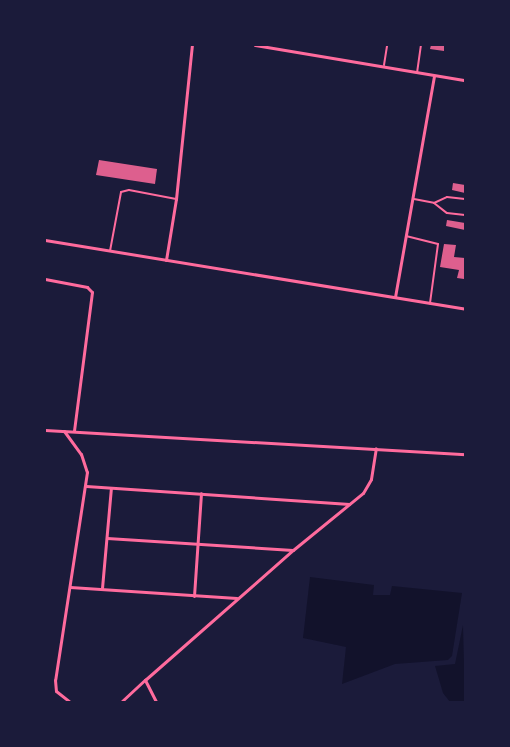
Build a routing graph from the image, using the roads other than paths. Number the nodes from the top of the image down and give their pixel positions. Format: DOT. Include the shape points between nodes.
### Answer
graph roads {
  1 [pos="192,45"];
  2 [pos="255,45"];
  3 [pos="387,45"];
  4 [pos="421,45"];
  5 [pos="383,68"];
  6 [pos="417,73"];
  7 [pos="434,76"];
  8 [pos="465,80"];
  9 [pos="176,199"];
  10 [pos="412,199"];
  11 [pos="465,200"];
  12 [pos="434,203"];
  13 [pos="465,215"];
  14 [pos="406,236"];
  15 [pos="45,240"];
  16 [pos="110,251"];
  17 [pos="166,260"];
  18 [pos="45,279"];
  19 [pos="395,297"];
  20 [pos="430,303"];
  21 [pos="465,309"];
  22 [pos="45,430"];
  23 [pos="64,430"];
  24 [pos="74,431"];
  25 [pos="376,448"];
  26 [pos="465,454"];
  27 [pos="86,486"];
  28 [pos="111,488"];
  29 [pos="201,493"];
  30 [pos="350,504"];
  31 [pos="107,538"];
  32 [pos="198,545"];
  33 [pos="293,550"];
  34 [pos="70,587"];
  35 [pos="102,588"];
  36 [pos="194,596"];
  37 [pos="238,598"];
  38 [pos="146,680"];
  39 [pos="70,702"];
  40 [pos="120,702"];
  41 [pos="156,702"];
  1 -- 9 [label="street"];
  2 -- 5 [label="street"];
  3 -- 5 [label="lane"];
  4 -- 6 [label="lane"];
  5 -- 6 [label="street"];
  6 -- 7 [label="street"];
  7 -- 8 [label="street"];
  7 -- 10 [label="street"];
  9 -- 16 [label="lane" via="123,191 119,195"];
  9 -- 17 [label="street"];
  10 -- 12 [label="lane"];
  10 -- 14 [label="street"];
  11 -- 12 [label="lane" via="447,197"];
  12 -- 13 [label="lane" via="447,213"];
  14 -- 19 [label="street"];
  14 -- 20 [label="lane" via="438,244"];
  15 -- 16 [label="street"];
  16 -- 17 [label="street"];
  17 -- 19 [label="street"];
  18 -- 24 [label="street" via="88,287 92,292"];
  19 -- 20 [label="street"];
  20 -- 21 [label="street"];
  22 -- 23 [label="street"];
  23 -- 24 [label="street"];
  23 -- 27 [label="street" via="85,463"];
  24 -- 25 [label="street"];
  25 -- 26 [label="street"];
  25 -- 30 [label="street" via="368,486"];
  27 -- 28 [label="street"];
  27 -- 34 [label="street"];
  28 -- 29 [label="street"];
  28 -- 31 [label="street"];
  29 -- 30 [label="street"];
  29 -- 32 [label="street"];
  30 -- 33 [label="street"];
  31 -- 32 [label="street"];
  31 -- 35 [label="street"];
  32 -- 33 [label="street"];
  32 -- 36 [label="street"];
  33 -- 37 [label="street"];
  34 -- 35 [label="street"];
  34 -- 39 [label="street" via="54,686"];
  35 -- 36 [label="street"];
  36 -- 37 [label="street"];
  37 -- 38 [label="street"];
  38 -- 40 [label="street"];
  38 -- 41 [label="street"];
}
